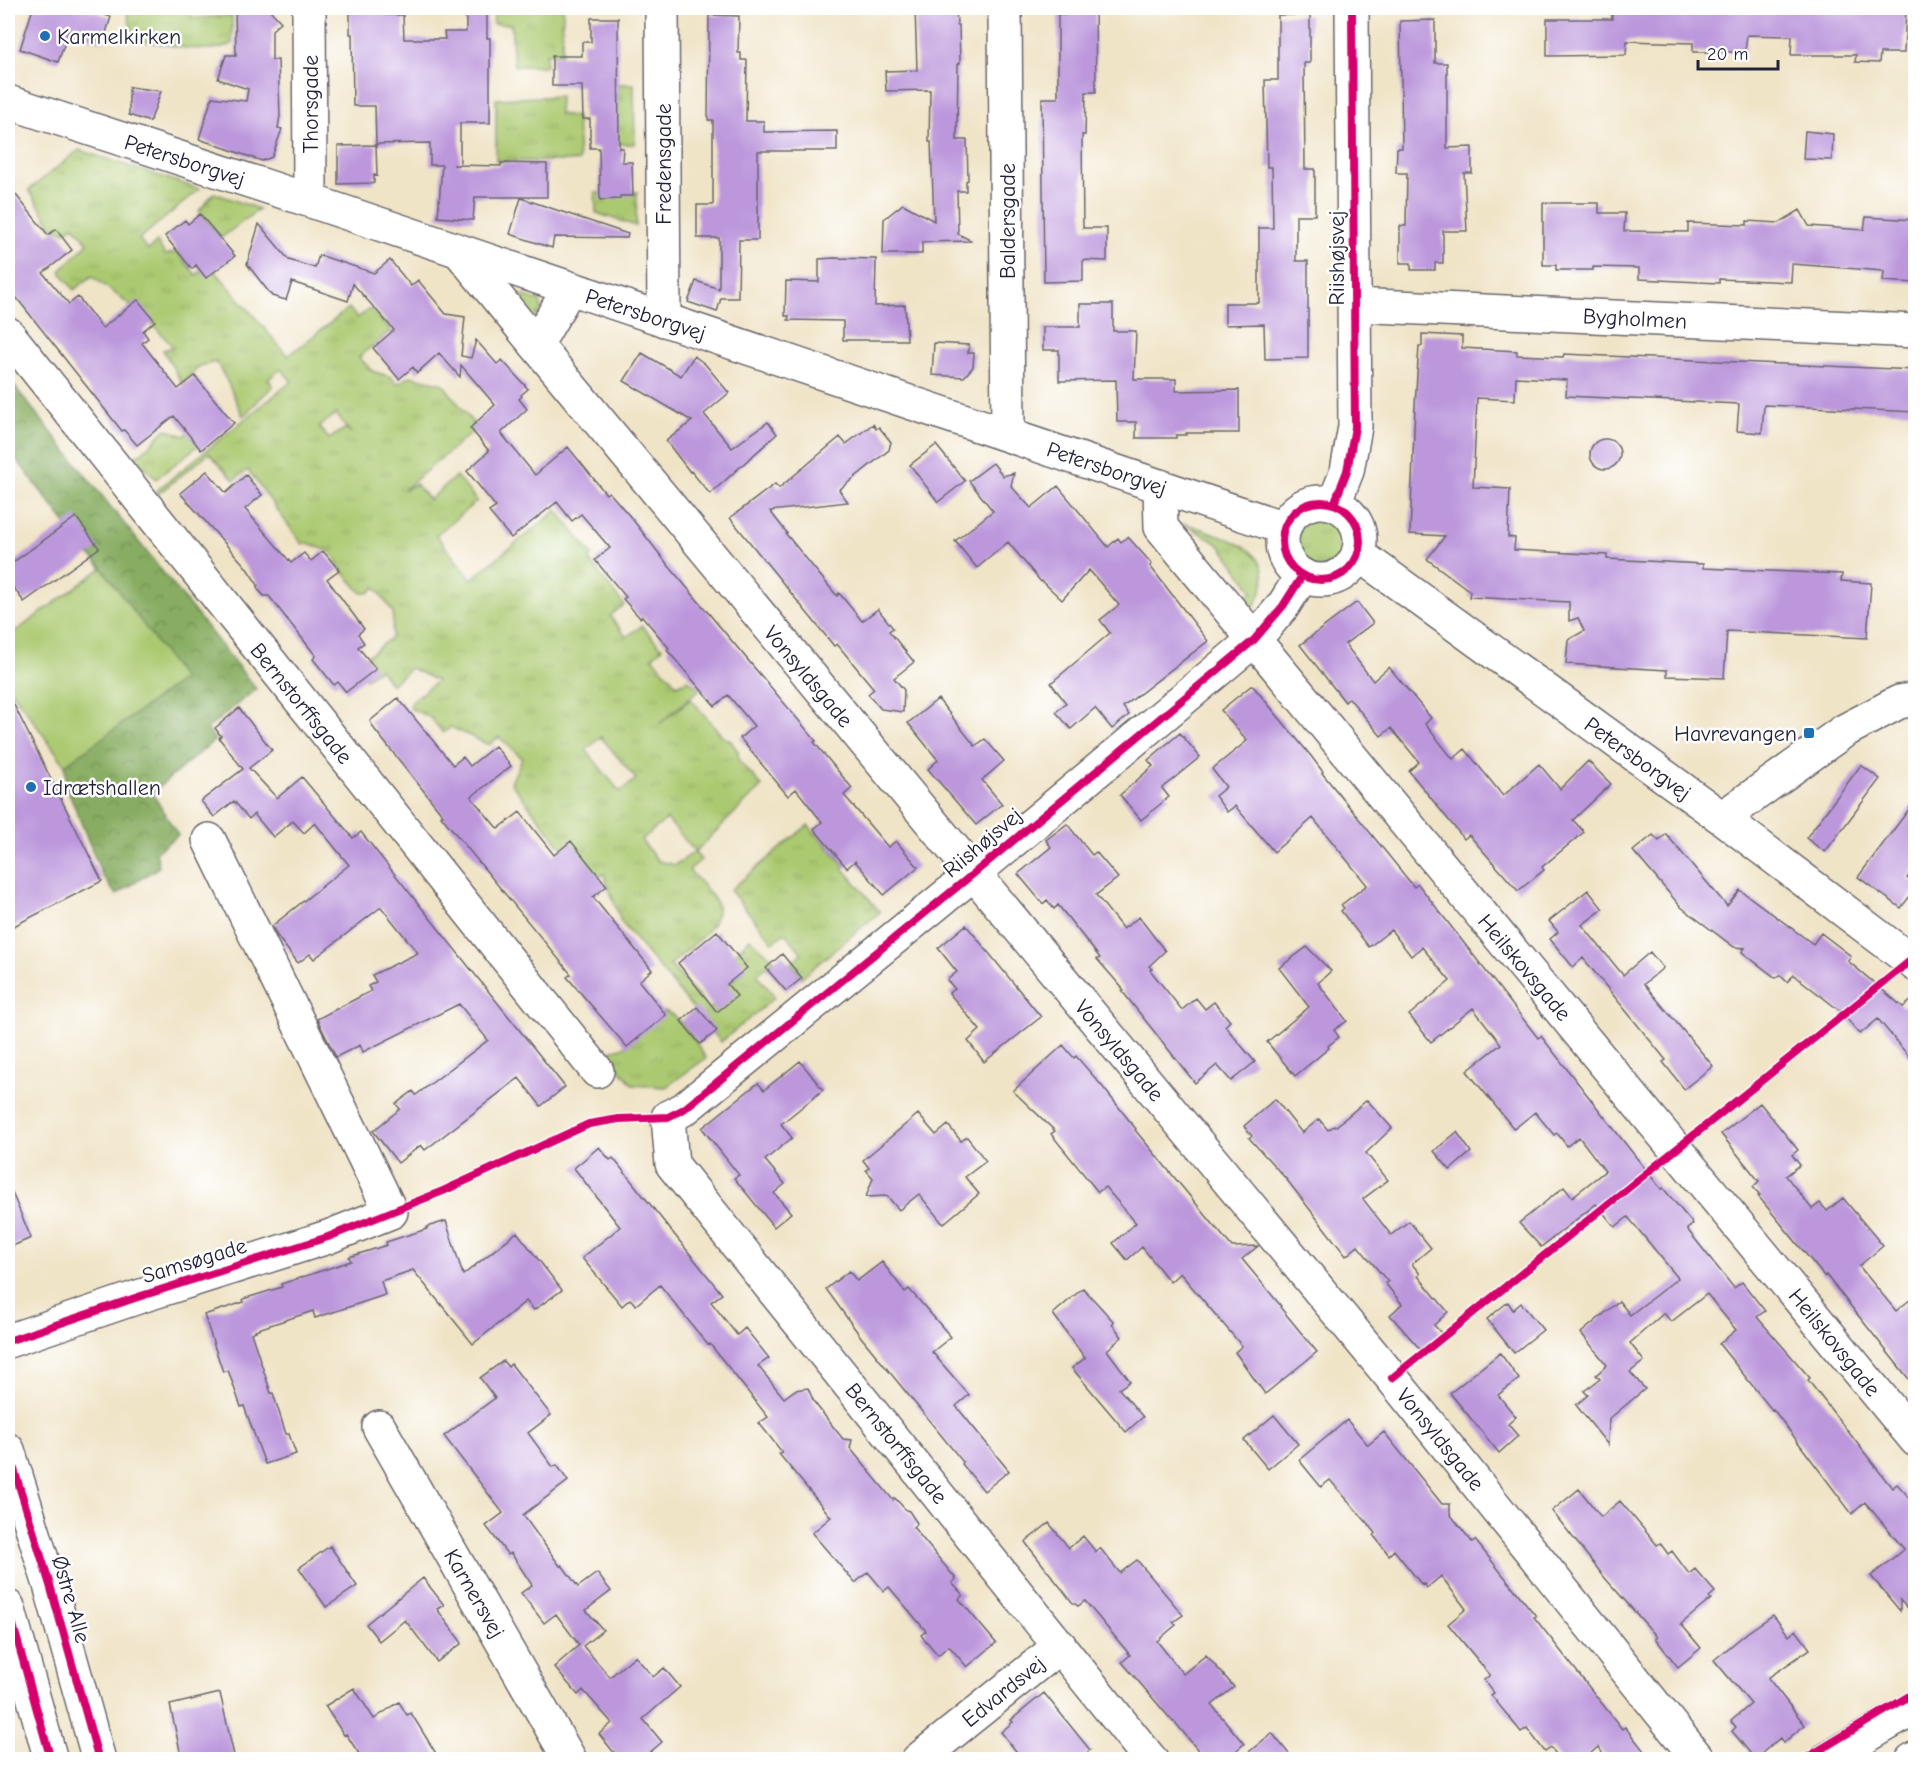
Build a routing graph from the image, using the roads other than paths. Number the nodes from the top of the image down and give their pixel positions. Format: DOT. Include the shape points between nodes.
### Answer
graph roads {
  1 [pos="309,8"];
  2 [pos="662,8"];
  3 [pos="1005,8"];
  4 [pos="1352,8"];
  5 [pos="8,102"];
  6 [pos="308,200"];
  7 [pos="460,252"];
  8 [pos="569,289"];
  9 [pos="1354,305"];
  10 [pos="664,320"];
  11 [pos="1916,331"];
  12 [pos="8,334"];
  13 [pos="536,345"];
  14 [pos="1008,435"];
  15 [pos="1160,486"];
  16 [pos="1334,504"];
  17 [pos="1284,528"];
  18 [pos="1358,554"];
  19 [pos="1302,576"];
  20 [pos="1254,640"];
  21 [pos="1916,699"];
  22 [pos="1722,818"];
  23 [pos="209,840"];
  24 [pos="973,874"];
  25 [pos="1916,964"];
  26 [pos="597,1071"];
  27 [pos="668,1117"];
  28 [pos="8,1341"];
  29 [pos="379,1427"];
  30 [pos="1916,1440"];
  31 [pos="8,1450"];
  32 [pos="8,1606"];
  33 [pos="1060,1646"];
  34 [pos="1916,1707"];
  35 [pos="51,1760"];
  36 [pos="99,1760"];
  37 [pos="570,1760"];
  38 [pos="918,1760"];
  39 [pos="1152,1760"];
  40 [pos="1699,1760"];
  41 [pos="1826,1760"];
  1 -- 6 [label="street, Thorsgade"];
  2 -- 10 [label="street, Fredensgade"];
  3 -- 14 [label="street, Baldersgade"];
  4 -- 9 [label="street, Riishøjsvej"];
  5 -- 6 [label="street, Petersborgvej"];
  6 -- 7 [label="street, Petersborgvej"];
  7 -- 8 [label="street, Petersborgvej"];
  7 -- 13 [label="street, Vonsyldsgade"];
  8 -- 10 [label="street, Petersborgvej"];
  8 -- 13 [label="street"];
  9 -- 11 [label="street, Bygholmen"];
  9 -- 16 [label="street, Riishøjsvej" via="1355,427 1347,471"];
  10 -- 14 [label="street, Petersborgvej"];
  12 -- 26 [label="street, Bernstorffsgade"];
  13 -- 24 [label="street, Vonsyldsgade"];
  14 -- 15 [label="street, Petersborgvej"];
  15 -- 17 [label="street, Petersborgvej"];
  15 -- 20 [label="street, Heilskovsgade" via="1161,527"];
  16 -- 17 [label="street" via="1321,502 1299,509"];
  16 -- 18 [label="street" via="1356,524"];
  17 -- 19 [label="street" via="1283,550 1293,569"];
  18 -- 19 [label="street" via="1341,575 1328,580"];
  18 -- 22 [label="street, Petersborgvej"];
  19 -- 20 [label="street, Riishøjsvej"];
  20 -- 24 [label="street, Riishøjsvej"];
  20 -- 30 [label="street, Heilskovsgade"];
  21 -- 22 [label="street" via="1899,702 1844,731"];
  22 -- 25 [label="street, Petersborgvej"];
  23 -- 28 [label="street, Samsøgade" via="391,1212 328,1237"];
  24 -- 27 [label="street, Riishøjsvej" via="684,1109"];
  24 -- 40 [label="street, Vonsyldsgade" via="1392,1378"];
  27 -- 33 [label="street, Bernstorffsgade" via="672,1164"];
  29 -- 37 [label="street, Karnersvej"];
  31 -- 36 [label="street, Østre Alle"];
  32 -- 35 [label="street"];
  33 -- 38 [label="street, Edvardsvej"];
  33 -- 39 [label="street, Bernstorffsgade"];
  34 -- 41 [label="street"];
}
